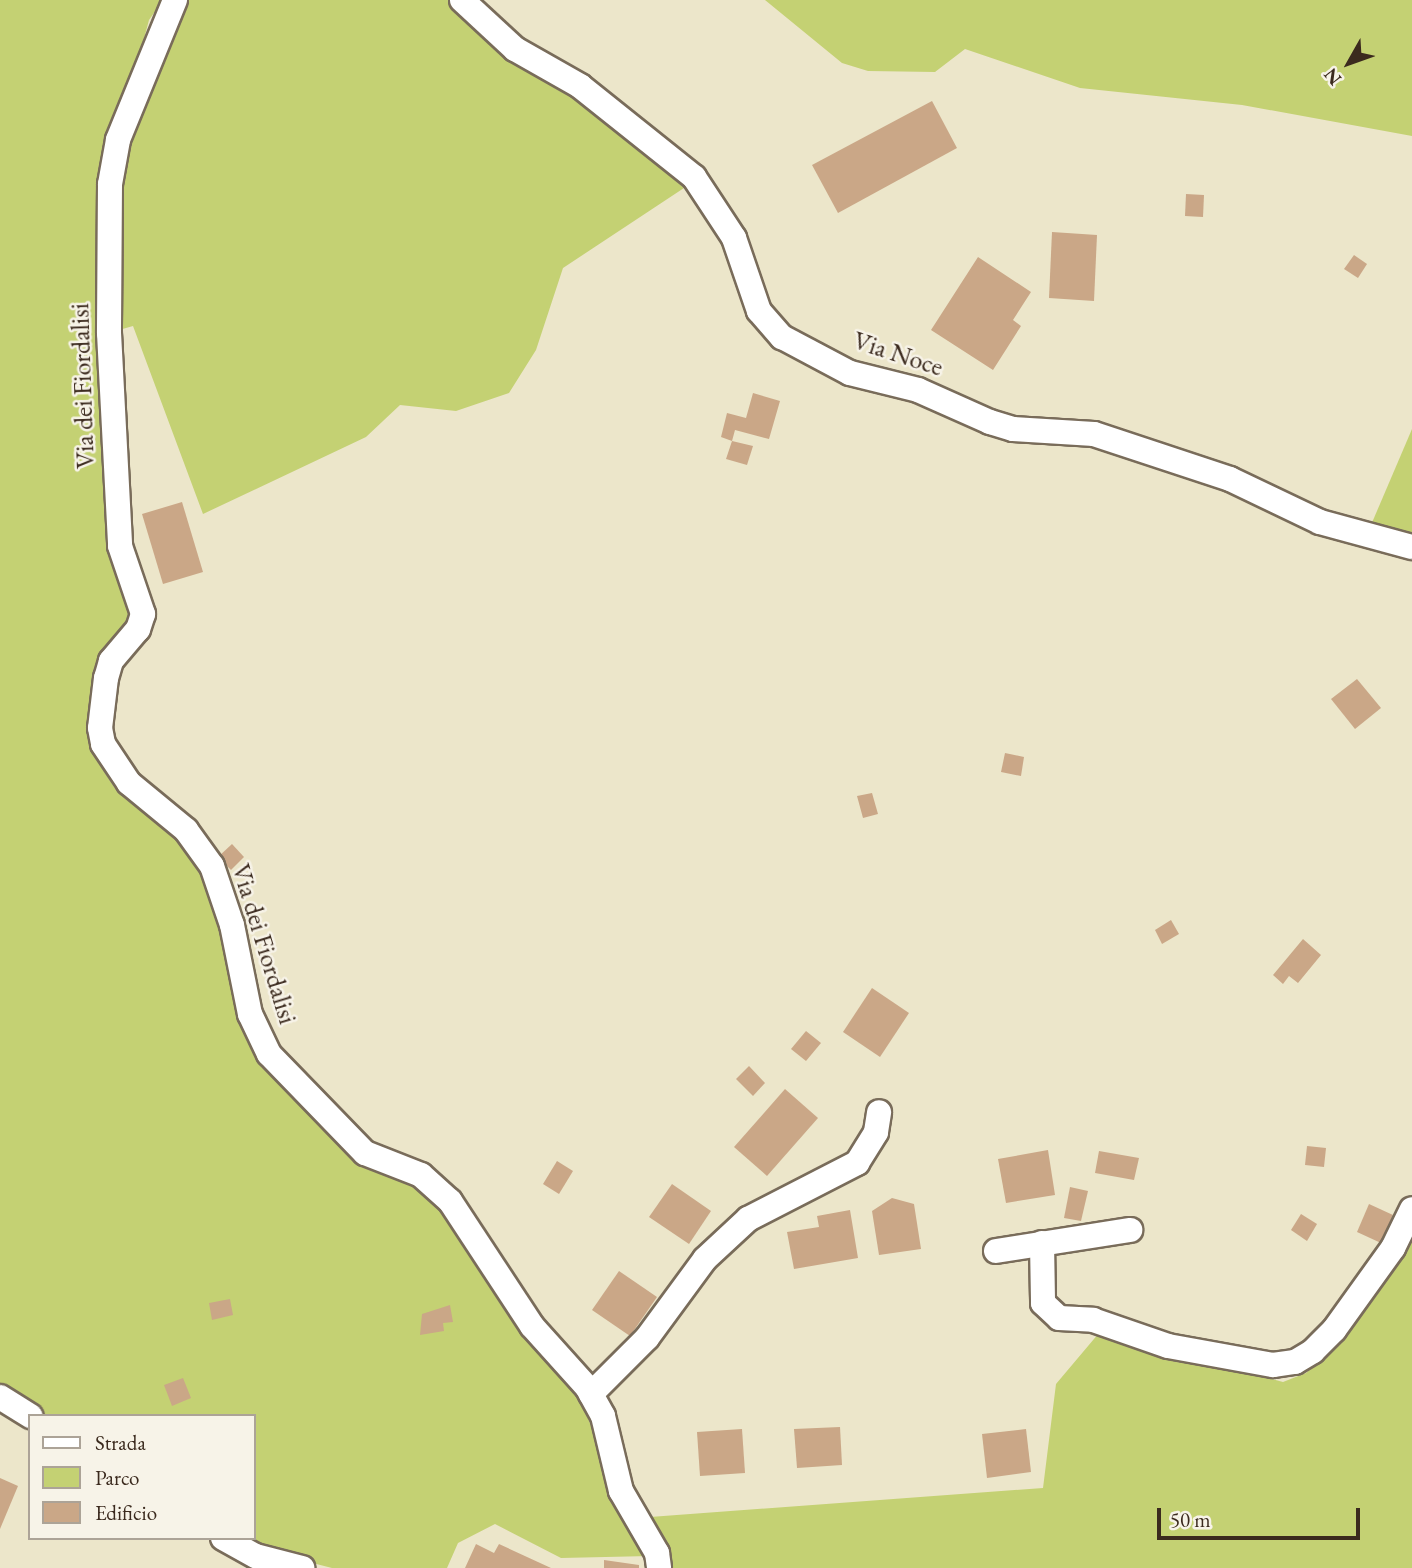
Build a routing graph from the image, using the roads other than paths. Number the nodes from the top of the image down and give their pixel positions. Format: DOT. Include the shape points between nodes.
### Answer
graph roads {
  1 [pos="175,0"];
  2 [pos="462,0"];
  3 [pos="1412,547"];
  4 [pos="879,1111"];
  5 [pos="1412,1209"];
  6 [pos="1130,1230"];
  7 [pos="1042,1243"];
  8 [pos="996,1251"];
  9 [pos="591,1394"];
  10 [pos="0,1397"];
  11 [pos="28,1414"];
  12 [pos="227,1540"];
  13 [pos="302,1568"];
  14 [pos="659,1568"];
  1 -- 9 [label="street, Via dei Fiordalisi" via="118,140 110,184 109,332 120,546 143,614 138,629 111,661 100,728 103,744 129,783 186,830 212,866 232,925 250,1014 269,1054 365,1153 421,1175 450,1201 532,1326 572,1365"];
  2 -- 3 [label="street, Via Noce" via="515,49 580,86 694,177 734,238 759,311 782,337 850,373 918,390 990,422 1013,429 1094,434 1217,474 1320,522"];
  4 -- 9 [label="street" via="876,1132 857,1163 740,1226 705,1259 647,1338"];
  5 -- 7 [label="street" via="1393,1248 1334,1330 1314,1352 1295,1362 1273,1365 1168,1346 1093,1320 1059,1318 1042,1303"];
  6 -- 7 [label="street"];
  7 -- 8 [label="street"];
  9 -- 14 [label="street, Via dei Fiordalisi" via="603,1416 621,1491 657,1553"];
  10 -- 11 [label="street"];
  12 -- 13 [label="street" via="256,1556"];
}
